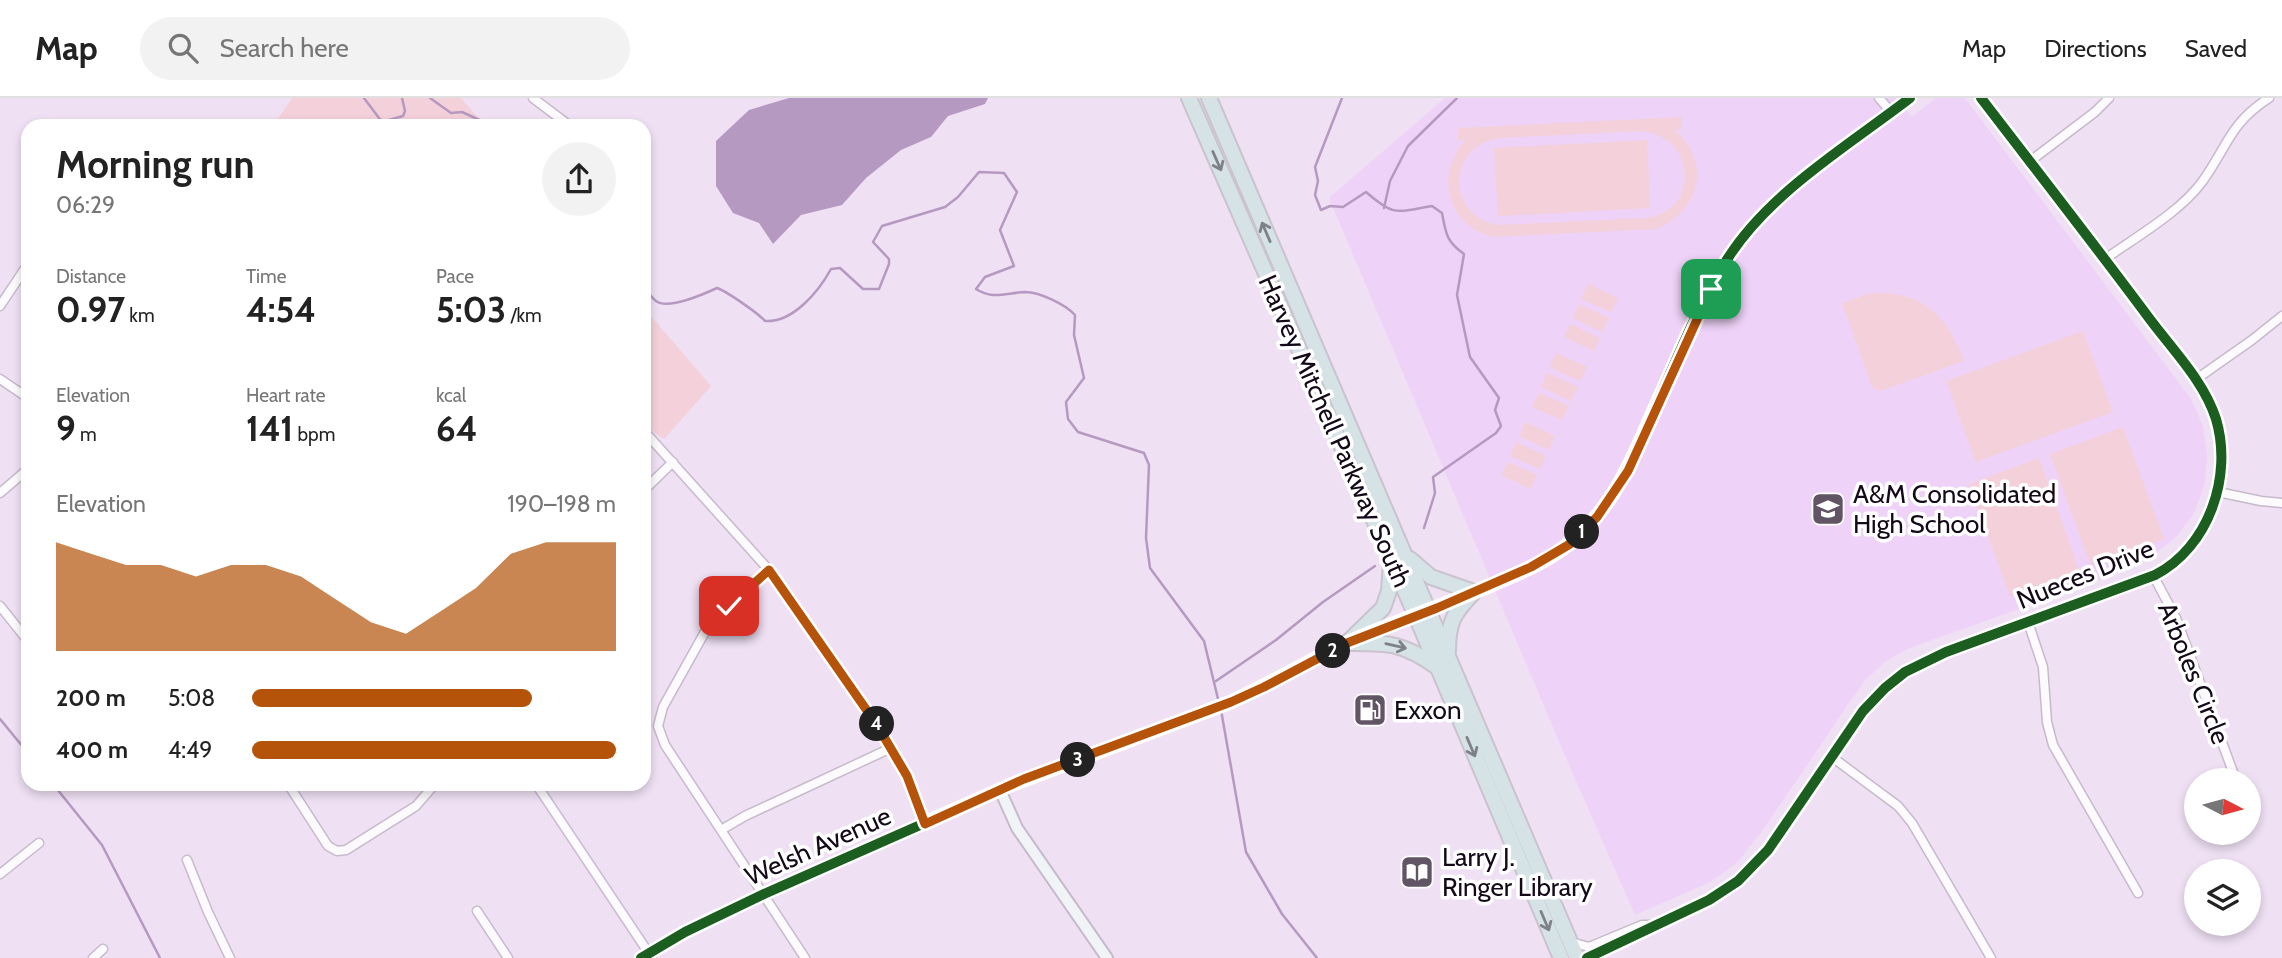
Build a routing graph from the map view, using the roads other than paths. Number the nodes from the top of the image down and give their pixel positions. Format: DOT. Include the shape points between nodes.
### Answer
graph roads {
  1 [pos="533,98"];
  2 [pos="1189,98"];
  3 [pos="1209,98"];
  4 [pos="1879,98"];
  5 [pos="1910,98"];
  6 [pos="1981,98"];
  7 [pos="2109,98"];
  8 [pos="2269,98"];
  9 [pos="1891,112"];
  10 [pos="561,119"];
  11 [pos="2029,162"];
  12 [pos="2105,258"];
  13 [pos="21,274"];
  14 [pos="0,306"];
  15 [pos="2282,316"];
  16 [pos="0,379"];
  17 [pos="2195,380"];
  18 [pos="21,393"];
  19 [pos="651,438"];
  20 [pos="673,462"];
  21 [pos="21,475"];
  22 [pos="651,482"];
  23 [pos="2218,492"];
  24 [pos="0,493"];
  25 [pos="2282,503"];
  26 [pos="1397,555"];
  27 [pos="769,570"];
  28 [pos="2153,575"];
  29 [pos="1474,592"];
  30 [pos="0,606"];
  31 [pos="1423,614"];
  32 [pos="2028,622"];
  33 [pos="21,629"];
  34 [pos="1347,643"];
  35 [pos="1448,656"];
  36 [pos="1439,668"];
  37 [pos="891,748"];
  38 [pos="1832,757"];
  39 [pos="2232,768"];
  40 [pos="1000,790"];
  41 [pos="293,791"];
  42 [pos="429,791"];
  43 [pos="541,791"];
  44 [pos="925,824"];
  45 [pos="721,830"];
  46 [pos="38,843"];
  47 [pos="187,860"];
  48 [pos="0,874"];
  49 [pos="2138,893"];
  50 [pos="764,894"];
  51 [pos="477,911"];
  52 [pos="1653,925"];
  53 [pos="1571,942"];
  54 [pos="103,949"];
  55 [pos="647,956"];
  56 [pos="1562,956"];
  57 [pos="93,958"];
  58 [pos="230,958"];
  59 [pos="508,958"];
  60 [pos="805,958"];
  61 [pos="1107,958"];
  62 [pos="1577,958"];
  63 [pos="1587,958"];
  64 [pos="1991,958"];
  1 -- 10 [label="street"];
  2 -- 26 [label="highway, Harvey Mitchell Parkway South, one-way"];
  26 -- 3 [label="highway, Harvey Mitchell Parkway South, one-way"];
  4 -- 9 [label="street"];
  5 -- 9 [label="main road, Welsh Avenue"];
  6 -- 11 [label="street, Nueces Drive"];
  7 -- 11 [label="street"];
  8 -- 12 [label="street" via="2236,125 2188,198"];
  9 -- 29 [label="main road, Welsh Avenue" via="1800,181 1738,244 1703,305 1628,471 1597,517 1562,550"];
  11 -- 12 [label="street, Nueces Drive"];
  12 -- 17 [label="street, Nueces Drive"];
  13 -- 14 [label="street"];
  15 -- 17 [label="street"];
  16 -- 18 [label="street"];
  17 -- 23 [label="street, Nueces Drive" via="2219,432 2222,464"];
  19 -- 20 [label="street"];
  20 -- 22 [label="street"];
  20 -- 27 [label="street"];
  21 -- 24 [label="street"];
  23 -- 25 [label="street"];
  23 -- 28 [label="street, Nueces Drive" via="2208,520 2193,541 2167,568"];
  26 -- 29 [label="highway" via="1431,577"];
  26 -- 31 [label="highway, Harvey Mitchell Parkway South"];
  26 -- 34 [label="highway" via="1383,608"];
  27 -- 37 [label="street"];
  27 -- 45 [label="street" via="706,630 663,707 659,726 665,745"];
  28 -- 32 [label="street, Nueces Drive"];
  28 -- 39 [label="street, Arboles Circle" via="2176,618"];
  29 -- 31 [label="main road, Welsh Avenue"];
  29 -- 35 [label="highway" via="1450,624"];
  30 -- 33 [label="street"];
  31 -- 34 [label="main road, Welsh Avenue"];
  31 -- 35 [label="highway, Harvey Mitchell Parkway South"];
  31 -- 36 [label="highway, Harvey Mitchell Parkway South"];
  32 -- 38 [label="street, Nueces Drive" via="1905,672 1871,702"];
  32 -- 49 [label="street" via="2043,667 2053,746"];
  34 -- 36 [label="highway, one-way" via="1391,643 1418,653"];
  34 -- 40 [label="main road, Welsh Avenue" via="1231,702"];
  35 -- 53 [label="highway, Harvey Mitchell Parkway South"];
  36 -- 56 [label="highway, Harvey Mitchell Parkway South, one-way"];
  37 -- 44 [label="street"];
  37 -- 45 [label="street"];
  38 -- 52 [label="street, Nueces Drive" via="1747,873 1720,894"];
  38 -- 64 [label="street" via="1898,806 1912,823"];
  40 -- 44 [label="main road, Welsh Avenue"];
  40 -- 61 [label="main road" via="1017,828"];
  41 -- 42 [label="street" via="328,846 337,851 346,850 416,806"];
  43 -- 55 [label="street"];
  44 -- 50 [label="main road, Welsh Avenue"];
  45 -- 50 [label="street"];
  46 -- 48 [label="street"];
  47 -- 58 [label="street"];
  50 -- 55 [label="main road, Welsh Avenue"];
  50 -- 60 [label="street"];
  51 -- 59 [label="street"];
  52 -- 53 [label="street, Nueces Drive" via="1642,925 1589,947"];
  52 -- 63 [label="street, Nueces Drive"];
  53 -- 62 [label="highway, Harvey Mitchell Parkway South"];
  54 -- 57 [label="street"];
}
